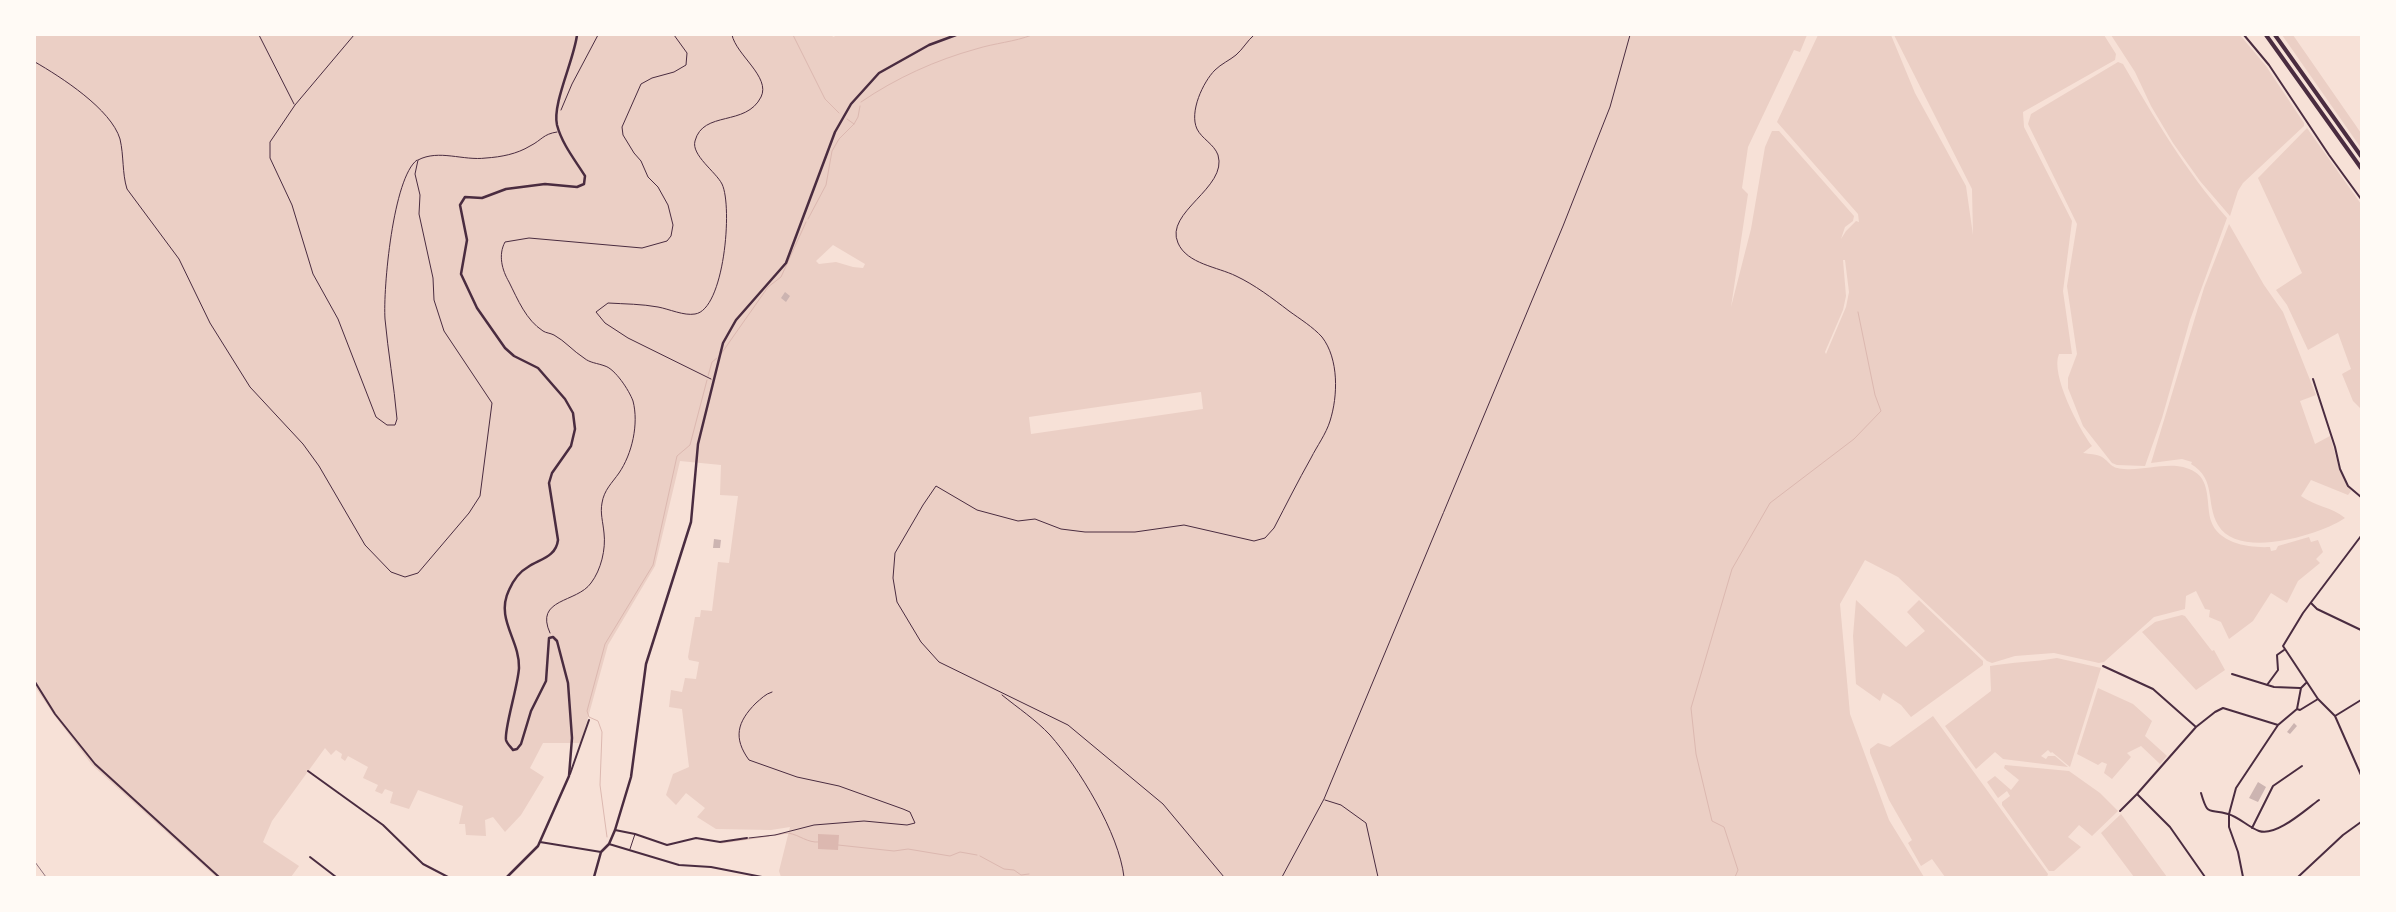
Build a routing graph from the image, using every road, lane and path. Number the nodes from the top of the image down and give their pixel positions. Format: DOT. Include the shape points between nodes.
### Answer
graph roads {
  1 [pos="259,35"];
  2 [pos="354,35"];
  3 [pos="577,35"];
  4 [pos="598,35"];
  5 [pos="674,35"];
  6 [pos="732,35"];
  7 [pos="956,35"];
  8 [pos="1254,35"];
  9 [pos="1630,35"];
  10 [pos="2244,35"];
  11 [pos="2266,35"];
  12 [pos="2275,35"];
  13 [pos="35,62"];
  14 [pos="295,105"];
  15 [pos="556,117"];
  16 [pos="560,131"];
  17 [pos="2361,156"];
  18 [pos="418,160"];
  19 [pos="2361,168"];
  20 [pos="2361,199"];
  21 [pos="2313,378"];
  22 [pos="713,380"];
  23 [pos="2361,497"];
  24 [pos="2361,536"];
  25 [pos="2311,603"];
  26 [pos="2361,630"];
  27 [pos="552,637"];
  28 [pos="2284,650"];
  29 [pos="2103,666"];
  30 [pos="2232,674"];
  31 [pos="35,682"];
  32 [pos="2306,683"];
  33 [pos="2267,685"];
  34 [pos="2301,688"];
  35 [pos="772,692"];
  36 [pos="1000,693"];
  37 [pos="2318,699"];
  38 [pos="2361,700"];
  39 [pos="2297,709"];
  40 [pos="2335,716"];
  41 [pos="589,720"];
  42 [pos="2278,725"];
  43 [pos="2196,727"];
  44 [pos="2302,766"];
  45 [pos="308,771"];
  46 [pos="2361,775"];
  47 [pos="569,776"];
  48 [pos="2201,793"];
  49 [pos="2137,794"];
  50 [pos="1324,799"];
  51 [pos="2319,800"];
  52 [pos="2120,811"];
  53 [pos="2229,814"];
  54 [pos="2361,822"];
  55 [pos="2252,828"];
  56 [pos="615,830"];
  57 [pos="635,834"];
  58 [pos="747,838"];
  59 [pos="540,842"];
  60 [pos="609,844"];
  61 [pos="630,850"];
  62 [pos="601,852"];
  63 [pos="310,857"];
  64 [pos="219,877"];
  65 [pos="336,877"];
  66 [pos="448,877"];
  67 [pos="507,877"];
  68 [pos="594,877"];
  69 [pos="762,877"];
  70 [pos="1124,877"];
  71 [pos="1224,877"];
  72 [pos="1282,877"];
  73 [pos="1378,877"];
  74 [pos="2205,877"];
  75 [pos="2244,877"];
  76 [pos="2298,877"];
  1 -- 14 [label="path"];
  2 -- 14 [label="path"];
  3 -- 15 [label="street"];
  4 -- 15 [label="path"];
  5 -- 27 [label="path" via="687,53 686,65 641,84 622,126 623,135 668,205 673,225 667,241 642,248 529,238 505,242 502,247 505,275 523,311 543,331 583,358 606,366 632,400 634,424 630,450 602,502 604,543 600,564 585,590 559,602 547,616 546,623"];
  6 -- 22 [label="path" via="734,44 764,85 751,110 707,125 695,140 702,160 721,182 728,208 728,229 719,282 704,310 695,314 608,303 596,312 605,323 628,338"];
  7 -- 22 [label="street" via="929,45 879,74 851,104 835,132 786,263 729,330"];
  8 -- 36 [label="path" via="1236,55 1216,68 1201,93 1194,115 1197,129 1218,155 1218,170 1179,221 1177,243 1195,260 1236,276 1260,290 1322,337 1330,351 1335,373 1335,399 1330,422 1274,528 1266,538 1254,541 1184,525 1135,532 1061,529 1035,519 1018,521 977,510 936,486 895,552 893,578 897,602 939,662"];
  9 -- 50 [label="path" via="1610,107 1563,226"];
  10 -- 20 [label="street" via="2269,65"];
  11 -- 19 [label="highway"];
  12 -- 17 [label="highway"];
  13 -- 18 [label="path" via="70,85 109,121 119,138 127,189 179,259 210,323 250,387 314,458 365,545 391,572 405,578 418,572 480,496 492,403 444,331 434,300 419,214 420,196 415,174"];
  14 -- 18 [label="path" via="270,142 270,158 292,205 313,274 341,326 376,417 387,425 395,425 397,418 385,319 390,243 404,176 410,165"];
  15 -- 16 [label="street"];
  16 -- 18 [label="path" via="546,134 519,152 468,160 428,155"];
  16 -- 27 [label="street" via="585,176 584,184 506,189 482,198 465,197 460,205 466,240 461,274 477,308 505,348 544,374 565,399 575,423 571,446 552,473 550,483 558,540 556,549 521,572 504,601 507,629 519,666 506,731 506,740 513,750 521,744 531,711 546,681 547,644"];
  21 -- 23 [label="street" via="2340,469 2348,486"];
  22 -- 56 [label="street" via="698,444 691,522 647,657 632,770"];
  24 -- 25 [label="street"];
  25 -- 26 [label="street"];
  25 -- 28 [label="street" via="2284,644"];
  27 -- 47 [label="street" via="557,642 568,683 572,738"];
  28 -- 32 [label="street"];
  28 -- 33 [label="street" via="2278,656 2278,670"];
  29 -- 43 [label="street" via="2153,689"];
  30 -- 33 [label="street"];
  31 -- 64 [label="street" via="95,764"];
  32 -- 34 [label="street"];
  32 -- 37 [label="street"];
  33 -- 34 [label="street"];
  34 -- 39 [label="street"];
  35 -- 58 [label="path" via="764,696 742,720 740,743 749,760 797,777 839,786 903,809 910,812 914,823 814,824 775,835"];
  36 -- 70 [label="path" via="1049,734 1080,776 1107,825 1123,863"];
  36 -- 71 [label="path" via="1068,725 1163,804"];
  37 -- 39 [label="street"];
  37 -- 40 [label="street"];
  38 -- 40 [label="street"];
  39 -- 42 [label="street"];
  40 -- 46 [label="street"];
  41 -- 47 [label="street"];
  42 -- 43 [label="street" via="2223,708"];
  42 -- 53 [label="street" via="2236,788"];
  43 -- 49 [label="street"];
  44 -- 55 [label="street" via="2273,786"];
  45 -- 66 [label="street" via="383,826 423,864"];
  47 -- 59 [label="street"];
  48 -- 53 [label="street" via="2206,808"];
  49 -- 52 [label="street"];
  49 -- 74 [label="street" via="2170,827"];
  50 -- 72 [label="path"];
  50 -- 73 [label="path" via="1340,805 1366,823"];
  51 -- 55 [label="street" via="2272,832"];
  53 -- 55 [label="street"];
  53 -- 75 [label="street" via="2229,827"];
  54 -- 76 [label="street"];
  56 -- 57 [label="street"];
  56 -- 60 [label="street"];
  57 -- 58 [label="street" via="667,845 696,838 720,842"];
  57 -- 61 [label="lane"];
  59 -- 62 [label="street"];
  59 -- 67 [label="street"];
  60 -- 61 [label="street"];
  60 -- 62 [label="street"];
  61 -- 69 [label="street" via="678,865 710,867"];
  62 -- 68 [label="street"];
  63 -- 65 [label="street"];
}
